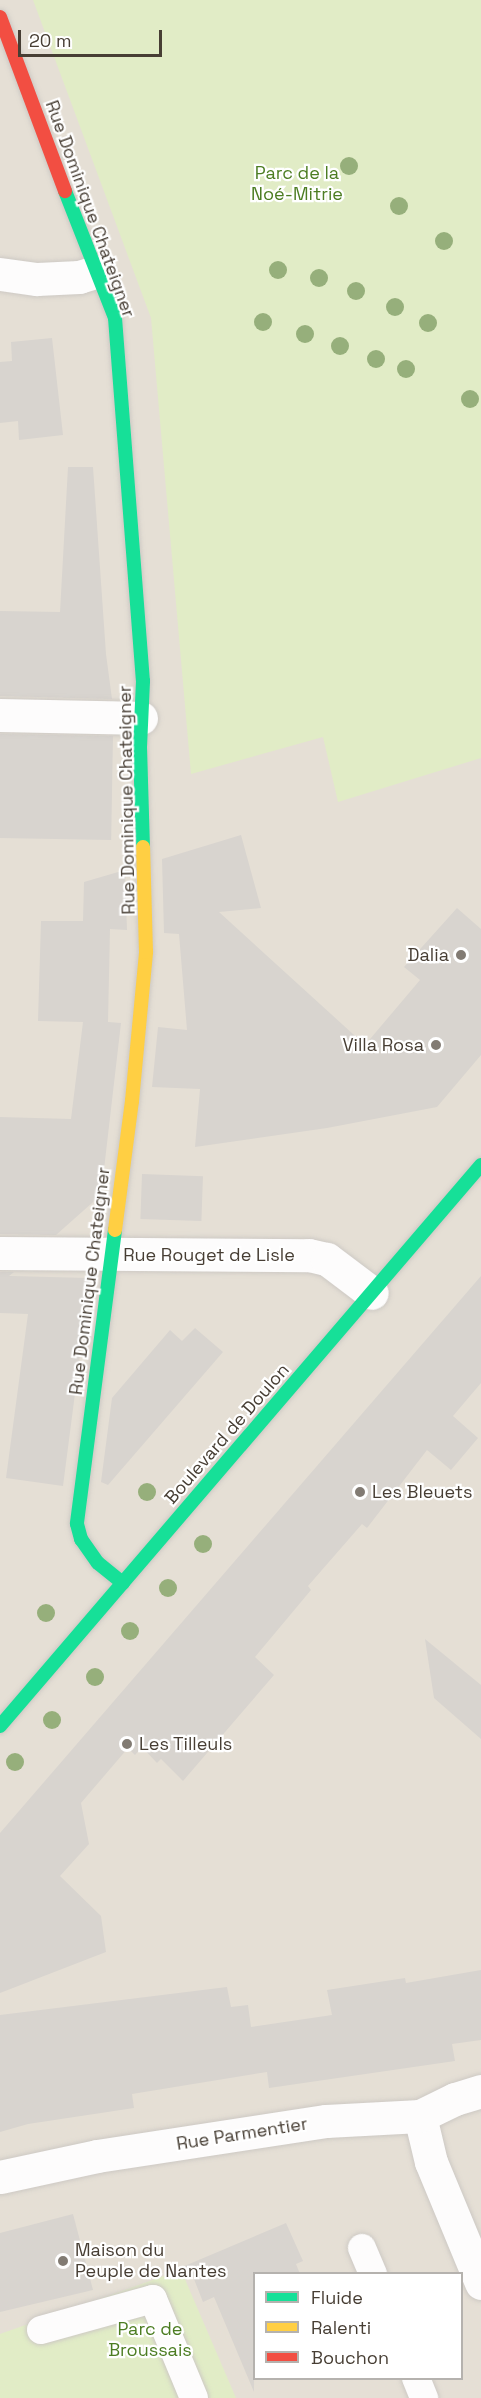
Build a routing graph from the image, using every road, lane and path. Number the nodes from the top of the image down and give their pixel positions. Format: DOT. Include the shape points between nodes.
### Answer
graph roads {
  1 [pos="0,17"];
  2 [pos="95,272"];
  3 [pos="0,274"];
  4 [pos="0,715"];
  5 [pos="141,718"];
  6 [pos="481,1165"];
  7 [pos="0,1253"];
  8 [pos="112,1256"];
  9 [pos="372,1293"];
  10 [pos="123,1583"];
  11 [pos="0,1726"];
  12 [pos="481,2091"];
  13 [pos="420,2116"];
  14 [pos="0,2176"];
  15 [pos="362,2248"];
  16 [pos="372,2272"];
  17 [pos="481,2283"];
  18 [pos="41,2330"];
  19 [pos="416,2380"];
  20 [pos="194,2398"];
  21 [pos="424,2398"];
  1 -- 2 [label="street, Rue Dominique Chateigner"];
  2 -- 3 [label="street" via="79,277 37,279"];
  2 -- 5 [label="street, Rue Dominique Chateigner" via="115,318 143,681"];
  4 -- 5 [label="street"];
  5 -- 8 [label="street, Rue Dominique Chateigner" via="146,952"];
  6 -- 9 [label="street, Boulevard de Doulon"];
  7 -- 8 [label="street, Rue Rouget de Lisle"];
  8 -- 9 [label="street, Rue Rouget de Lisle" via="309,1255 327,1259"];
  8 -- 10 [label="street, Rue Dominique Chateigner" via="77,1524 81,1539 98,1563"];
  9 -- 10 [label="street, Boulevard de Doulon"];
  10 -- 11 [label="street, Boulevard de Doulon"];
  12 -- 13 [label="street, Rue Parmentier"];
  13 -- 14 [label="street, Rue Parmentier" via="326,2121 97,2156"];
  13 -- 17 [label="street" via="431,2162"];
  15 -- 16 [label="lane"];
  18 -- 20 [label="lane" via="153,2299"];
  19 -- 21 [label="lane"];
}
